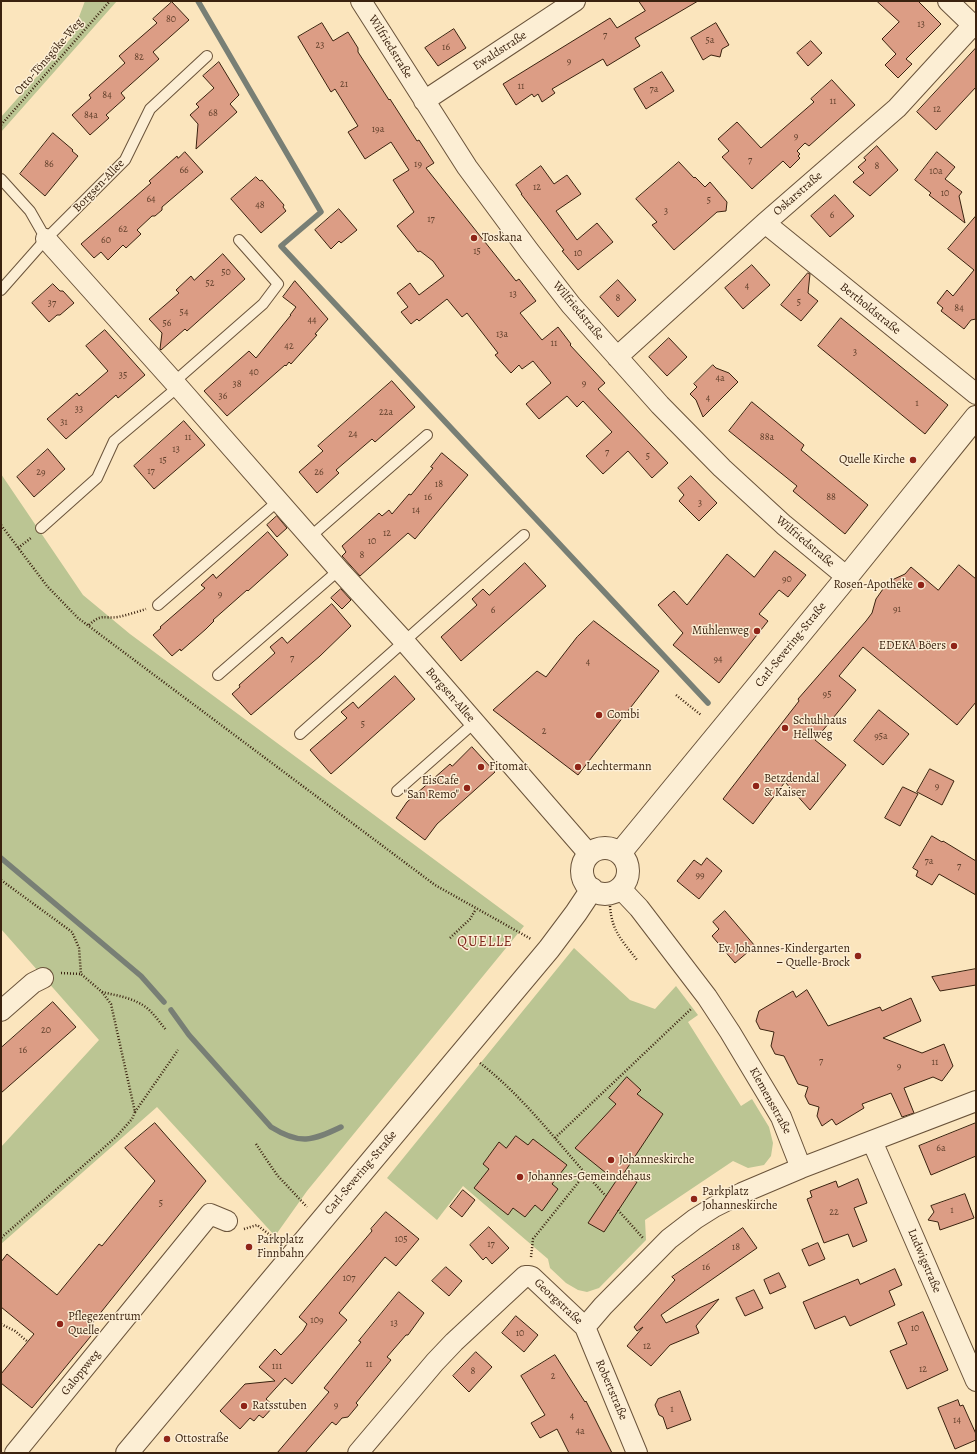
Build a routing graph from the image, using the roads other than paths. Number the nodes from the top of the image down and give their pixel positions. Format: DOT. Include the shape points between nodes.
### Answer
graph roads {
  1 [pos="361,1"];
  2 [pos="575,1"];
  3 [pos="948,1"];
  4 [pos="974,27"];
  5 [pos="207,56"];
  6 [pos="424,101"];
  7 [pos="1,179"];
  8 [pos="765,223"];
  9 [pos="46,239"];
  10 [pos="239,240"];
  11 [pos="1,290"];
  12 [pos="617,357"];
  13 [pos="176,384"];
  14 [pos="976,394"];
  15 [pos="976,417"];
  16 [pos="427,435"];
  17 [pos="278,501"];
  18 [pos="41,528"];
  19 [pos="524,536"];
  20 [pos="310,537"];
  21 [pos="339,570"];
  22 [pos="847,577"];
  23 [pos="158,605"];
  24 [pos="404,641"];
  25 [pos="218,675"];
  26 [pos="474,723"];
  27 [pos="300,734"];
  28 [pos="397,791"];
  29 [pos="589,854"];
  30 [pos="620,854"];
  31 [pos="607,890"];
  32 [pos="43,978"];
  33 [pos="1,1011"];
  34 [pos="976,1101"];
  35 [pos="872,1141"];
  36 [pos="801,1168"];
  37 [pos="235,1225"];
  38 [pos="584,1327"];
  39 [pos="976,1381"];
  40 [pos="15,1453"];
  41 [pos="127,1453"];
  42 [pos="358,1453"];
  43 [pos="637,1453"];
  1 -- 6 [label="street, Wilfriedstraße"];
  2 -- 6 [label="street, Ewaldstraße"];
  3 -- 4 [label="street"];
  4 -- 8 [label="street, Oskarstraße" via="897,108"];
  5 -- 9 [label="lane, Borgsen-Allee" via="150,108 125,160"];
  6 -- 12 [label="street, Wilfriedstraße" via="467,167 524,245 571,305"];
  7 -- 9 [label="lane, Borgsen-Allee" via="30,211"];
  8 -- 12 [label="street, Oskarstraße"];
  8 -- 14 [label="street, Bertholdstraße"];
  9 -- 11 [label="lane, Borgsen-Allee"];
  9 -- 13 [label="street, Borgsen-Allee"];
  10 -- 13 [label="lane" via="278,284 263,304"];
  12 -- 22 [label="street, Wilfriedstraße" via="722,468 784,525"];
  13 -- 17 [label="street, Borgsen-Allee"];
  13 -- 18 [label="lane" via="114,441 97,478"];
  15 -- 22 [label="street, Carl-Severing-Straße"];
  16 -- 20 [label="lane"];
  17 -- 20 [label="street, Borgsen-Allee"];
  17 -- 23 [label="lane"];
  19 -- 24 [label="lane"];
  20 -- 21 [label="street, Borgsen-Allee"];
  21 -- 24 [label="street, Borgsen-Allee"];
  21 -- 25 [label="lane"];
  22 -- 30 [label="street, Carl-Severing-Straße"];
  24 -- 26 [label="street, Borgsen-Allee"];
  24 -- 27 [label="lane"];
  26 -- 28 [label="lane"];
  26 -- 29 [label="street, Borgsen-Allee"];
  29 -- 30 [label="street" via="601,848 614,850"];
  29 -- 31 [label="street" via="583,866 584,879"];
  30 -- 31 [label="street" via="627,867 625,882"];
  31 -- 36 [label="street, Klemensstraße" via="639,908 707,997 764,1086 781,1117"];
  31 -- 41 [label="street, Carl-Severing-Straße" via="576,913 549,949"];
  32 -- 33 [label="street" via="33,983"];
  34 -- 35 [label="street"];
  35 -- 36 [label="street"];
  35 -- 39 [label="street, Ludwigstraße"];
  36 -- 38 [label="street, Georgstraße" via="714,1207 679,1231"];
  37 -- 40 [label="street, Galoppweg" via="210,1214"];
  38 -- 42 [label="street, Georgstraße" via="532,1277 525,1276 435,1362"];
  38 -- 43 [label="street, Robertstraße"];
}
